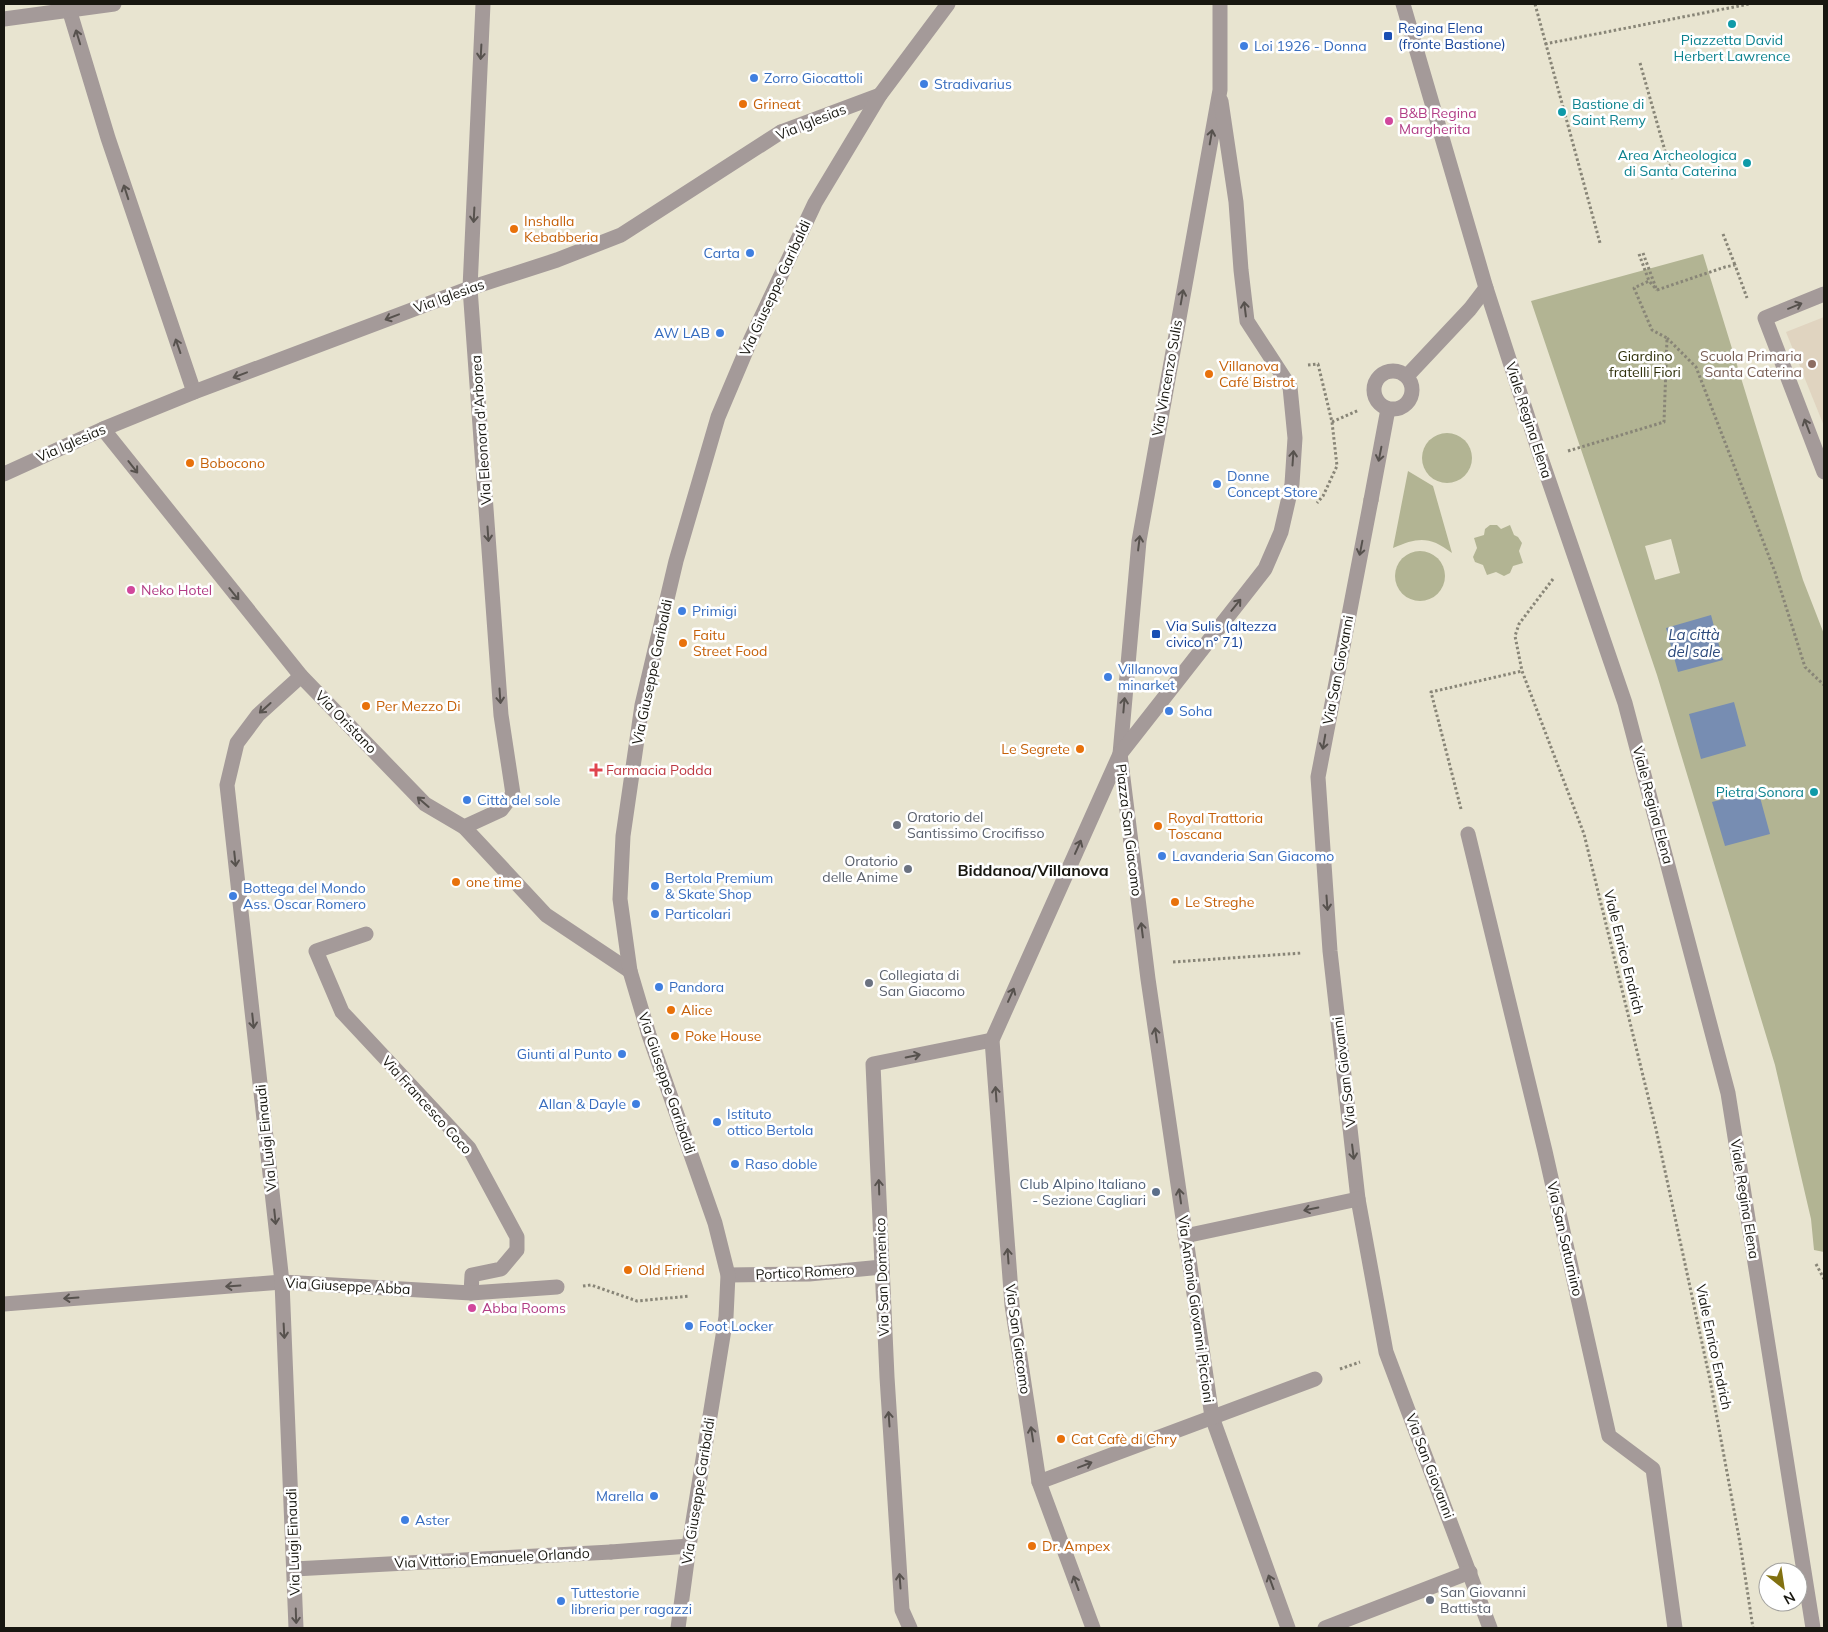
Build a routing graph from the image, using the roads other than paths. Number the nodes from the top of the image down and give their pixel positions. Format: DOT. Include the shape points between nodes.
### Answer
graph roads {
  1 [pos="114,4"];
  2 [pos="483,4"];
  3 [pos="948,4"];
  4 [pos="1220,4"];
  5 [pos="1403,4"];
  6 [pos="70,9"];
  7 [pos="4,19"];
  8 [pos="1220,90"];
  9 [pos="880,95"];
  10 [pos="470,288"];
  11 [pos="1486,288"];
  12 [pos="1824,294"];
  13 [pos="1407,376"];
  14 [pos="194,392"];
  15 [pos="1383,406"];
  16 [pos="103,429"];
  17 [pos="1824,472"];
  18 [pos="4,474"];
  19 [pos="301,676"];
  20 [pos="1120,754"];
  21 [pos="464,827"];
  22 [pos="1468,834"];
  23 [pos="366,934"];
  24 [pos="630,971"];
  25 [pos="1147,971"];
  26 [pos="992,1040"];
  27 [pos="1358,1199"];
  28 [pos="1185,1236"];
  29 [pos="882,1267"];
  30 [pos="728,1275"];
  31 [pos="282,1282"];
  32 [pos="557,1287"];
  33 [pos="471,1293"];
  34 [pos="4,1304"];
  35 [pos="1315,1379"];
  36 [pos="1212,1417"];
  37 [pos="1039,1482"];
  38 [pos="689,1546"];
  39 [pos="294,1568"];
  40 [pos="1470,1572"];
  41 [pos="902,1610"];
  42 [pos="296,1628"];
  43 [pos="678,1628"];
  44 [pos="903,1628"];
  45 [pos="910,1628"];
  46 [pos="1093,1628"];
  47 [pos="1288,1628"];
  48 [pos="1325,1628"];
  49 [pos="1490,1628"];
  50 [pos="1675,1628"];
  51 [pos="1813,1628"];
  1 -- 6 [label="street"];
  2 -- 10 [label="street, Via Eleonora d'Arborea, one-way"];
  3 -- 9 [label="street, Via Giuseppe Garibaldi"];
  4 -- 8 [label="street, Via Vincenzo Sulis"];
  5 -- 11 [label="street, Viale Regina Elena"];
  6 -- 7 [label="street"];
  14 -- 6 [label="street, one-way" via="108,138"];
  20 -- 8 [label="street, Via Vincenzo Sulis, one-way" via="1139,542"];
  20 -- 8 [label="street, one-way" via="1265,569 1281,532 1292,484 1294,438 1290,387 1247,321 1236,202"];
  9 -- 10 [label="street, Via Iglesias" via="781,132 621,235"];
  9 -- 24 [label="street, Via Giuseppe Garibaldi" via="815,203 751,338 718,417 676,561 642,705 623,836 620,899"];
  10 -- 14 [label="street, Via Iglesias, one-way"];
  10 -- 21 [label="street, Via Eleonora d'Arborea, one-way" via="501,715 513,794 501,810"];
  11 -- 13 [label="street"];
  11 -- 51 [label="street, Viale Regina Elena" via="1625,703 1728,1093"];
  17 -- 12 [label="street, one-way" via="1765,318"];
  13 -- 15 [label="street" via="1413,388 1410,400 1400,408"];
  13 -- 15 [label="street" via="1402,372 1389,371 1377,378 1373,391"];
  14 -- 16 [label="street, Via Iglesias"];
  15 -- 27 [label="street, Via San Giovanni, one-way" via="1371,500 1318,777 1330,952"];
  16 -- 18 [label="street, Via Iglesias"];
  16 -- 19 [label="street, Via Oristano, one-way"];
  21 -- 19 [label="street, Via Oristano, one-way" via="425,804"];
  19 -- 31 [label="street, Via Luigi Einaudi, one-way" via="258,715 237,744 227,785"];
  25 -- 20 [label="street, Piazza San Giacomo, one-way"];
  26 -- 20 [label="street, Piazza San Giacomo, one-way"];
  21 -- 24 [label="street, Via Oristano" via="546,915"];
  22 -- 50 [label="street, Via San Saturnino" via="1543,1142 1609,1436 1653,1469"];
  23 -- 33 [label="street, Via Francesco Coco" via="316,951 342,1012 469,1148 517,1237 517,1250 500,1269 472,1275"];
  24 -- 30 [label="street, Via Giuseppe Garibaldi" via="648,1034 715,1223"];
  28 -- 25 [label="street, Via Antonio Giovanni Piccioni, one-way"];
  29 -- 26 [label="street, Via San Domenico, one-way" via="874,1064"];
  37 -- 26 [label="street, Via San Giacomo, one-way" via="1012,1305"];
  27 -- 28 [label="street, one-way"];
  27 -- 40 [label="street, Via San Giovanni" via="1386,1352"];
  28 -- 36 [label="street, Via Antonio Giovanni Piccioni"];
  29 -- 30 [label="street, Portico Romero" via="809,1274"];
  41 -- 29 [label="street, Via San Domenico, one-way"];
  30 -- 38 [label="street, Via Giuseppe Garibaldi" via="726,1317"];
  31 -- 33 [label="street, Via Giuseppe Abba"];
  31 -- 34 [label="street, Via Giuseppe Abba, one-way"];
  31 -- 39 [label="street, Via Luigi Einaudi, one-way"];
  32 -- 33 [label="street, Via Giuseppe Abba"];
  35 -- 36 [label="street"];
  37 -- 36 [label="street, one-way"];
  47 -- 36 [label="street, Via Antonio Giovanni Piccioni, one-way"];
  46 -- 37 [label="street, Via San Giacomo, one-way"];
  38 -- 39 [label="street, Via Vittorio Emanuele Orlando"];
  38 -- 43 [label="street, Via Giuseppe Garibaldi"];
  39 -- 42 [label="street, Via Luigi Einaudi, one-way"];
  40 -- 48 [label="street"];
  40 -- 49 [label="street, Via San Giovanni"];
  41 -- 44 [label="street, Via San Domenico"];
  41 -- 45 [label="street, Via San Domenico"];
}
